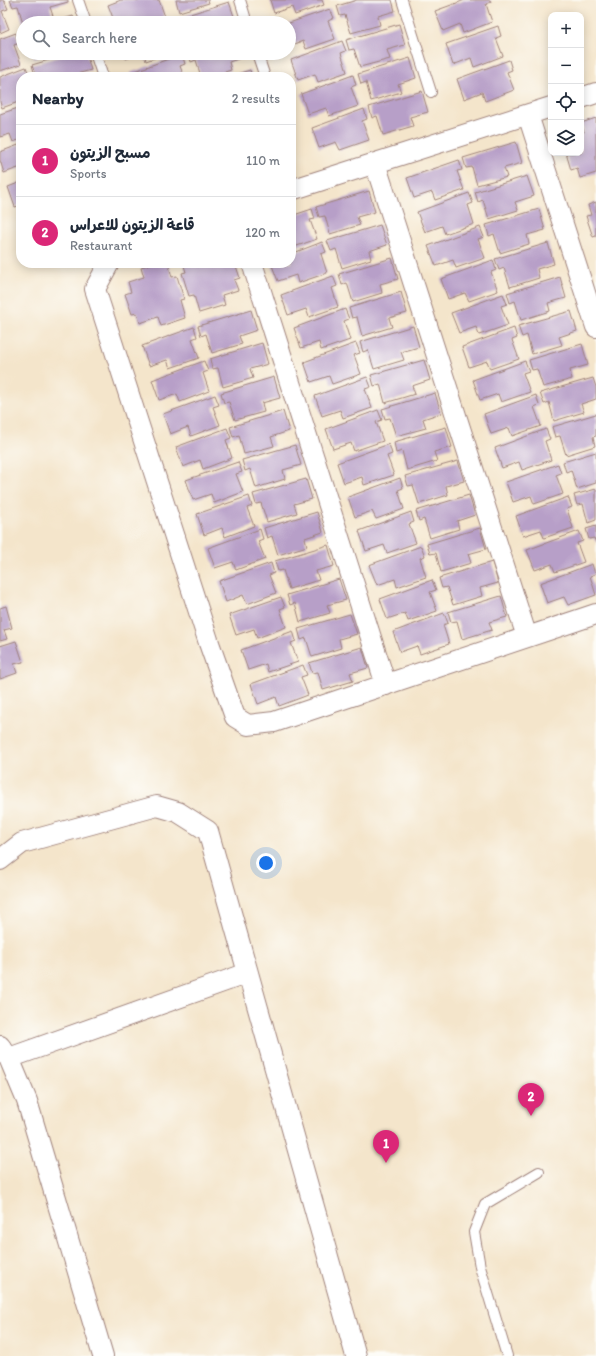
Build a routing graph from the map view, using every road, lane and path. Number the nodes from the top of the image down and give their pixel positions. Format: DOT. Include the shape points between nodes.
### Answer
graph roads {
  1 [pos="78,0"];
  2 [pos="240,0"];
  3 [pos="402,0"];
  4 [pos="84,16"];
  5 [pos="245,16"];
  6 [pos="97,60"];
  7 [pos="259,60"];
  8 [pos="101,72"];
  9 [pos="263,72"];
  10 [pos="431,92"];
  11 [pos="596,93"];
  12 [pos="584,97"];
  13 [pos="548,108"];
  14 [pos="528,115"];
  15 [pos="374,163"];
  16 [pos="296,188"];
  17 [pos="106,268"];
  18 [pos="254,268"];
  19 [pos="596,327"];
  20 [pos="596,614"];
  21 [pos="527,637"];
  22 [pos="386,685"];
  23 [pos="0,860"];
  24 [pos="248,973"];
  25 [pos="4,1052"];
  26 [pos="539,1172"];
  27 [pos="103,1356"];
  28 [pos="356,1356"];
  29 [pos="507,1356"];
  1 -- 4 [label="lane"];
  2 -- 5 [label="lane"];
  3 -- 10 [label="lane"];
  6 -- 8 [label="lane"];
  7 -- 9 [label="lane"];
  11 -- 12 [label="street"];
  13 -- 14 [label="street"];
  14 -- 15 [label="street"];
  14 -- 19 [label="street"];
  15 -- 16 [label="street"];
  15 -- 21 [label="street"];
  17 -- 22 [label="street" via="95,289 235,717 248,725 274,722"];
  18 -- 22 [label="street"];
  20 -- 21 [label="street"];
  21 -- 22 [label="street"];
  23 -- 24 [label="street" via="22,843 157,806 178,812 208,831"];
  24 -- 25 [label="street"];
  24 -- 28 [label="street"];
  25 -- 27 [label="street" via="27,1101"];
  26 -- 29 [label="lane" via="485,1204 474,1232 480,1267"];
}
